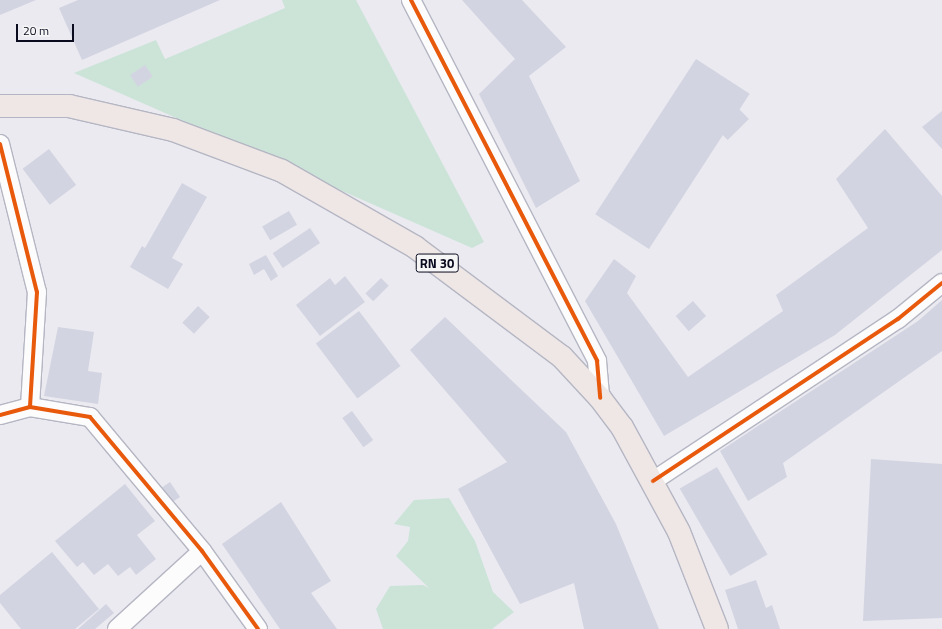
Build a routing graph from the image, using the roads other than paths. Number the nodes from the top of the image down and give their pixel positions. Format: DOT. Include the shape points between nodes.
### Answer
graph roads {
  1 [pos="411,0"];
  2 [pos="0,106"];
  3 [pos="0,144"];
  4 [pos="942,283"];
  5 [pos="600,398"];
  6 [pos="30,407"];
  7 [pos="0,415"];
  8 [pos="653,481"];
  9 [pos="202,551"];
  10 [pos="117,629"];
  11 [pos="258,629"];
  12 [pos="717,629"];
  1 -- 5 [label="street" via="597,361"];
  2 -- 5 [label="main road, RN 30" via="69,106 174,130 282,171 415,246 562,356"];
  3 -- 6 [label="street" via="37,292"];
  4 -- 8 [label="street" via="898,319"];
  5 -- 8 [label="main road, RN 30" via="622,426"];
  6 -- 7 [label="street"];
  6 -- 9 [label="street" via="90,417"];
  8 -- 12 [label="main road, RN 30" via="679,532"];
  9 -- 10 [label="street"];
  9 -- 11 [label="street"];
}
